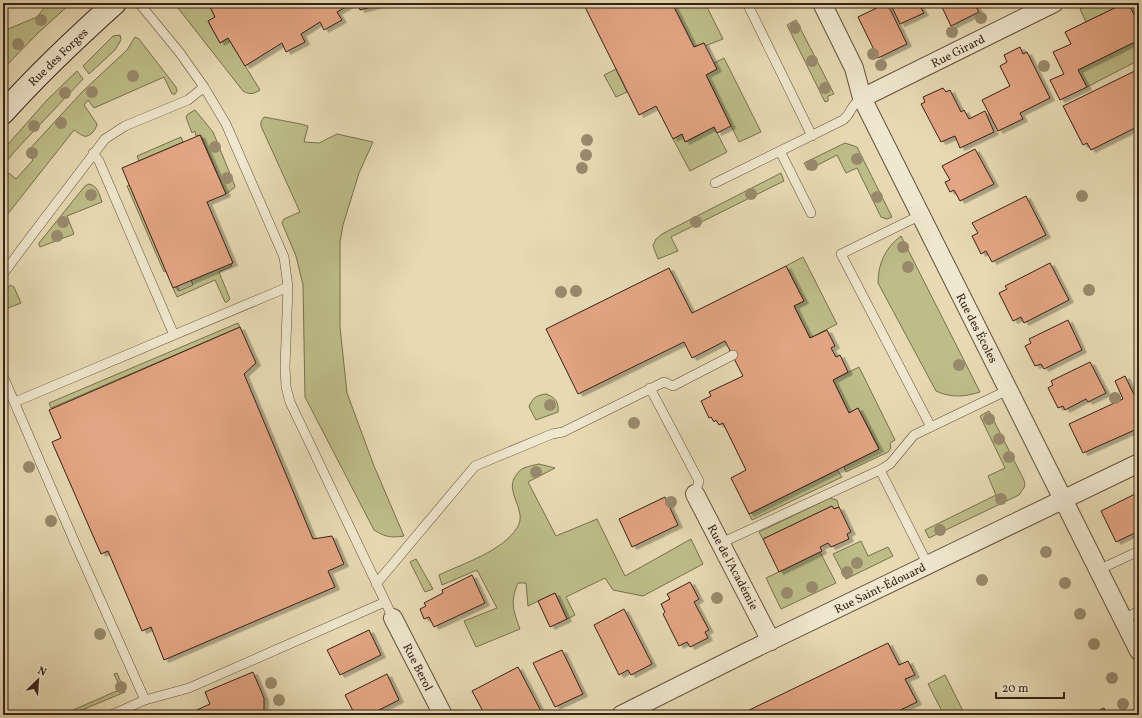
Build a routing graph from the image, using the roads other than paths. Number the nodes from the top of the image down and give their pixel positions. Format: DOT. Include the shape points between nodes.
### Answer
graph roads {
  1 [pos="115,3"];
  2 [pos="139,3"];
  3 [pos="747,3"];
  4 [pos="822,3"];
  5 [pos="1054,3"];
  6 [pos="204,87"];
  7 [pos="862,98"];
  8 [pos="3,113"];
  9 [pos="812,136"];
  10 [pos="780,151"];
  11 [pos="93,153"];
  12 [pos="715,183"];
  13 [pos="811,213"];
  14 [pos="920,215"];
  15 [pos="3,274"];
  16 [pos="288,286"];
  17 [pos="174,335"];
  18 [pos="733,355"];
  19 [pos="3,376"];
  20 [pos="650,388"];
  21 [pos="1008,390"];
  22 [pos="15,402"];
  23 [pos="931,427"];
  24 [pos="1139,463"];
  25 [pos="880,470"];
  26 [pos="695,494"];
  27 [pos="1063,499"];
  28 [pos="721,542"];
  29 [pos="1139,551"];
  30 [pos="928,565"];
  31 [pos="1098,570"];
  32 [pos="376,584"];
  33 [pos="385,602"];
  34 [pos="1139,611"];
  35 [pos="393,618"];
  36 [pos="1123,619"];
  37 [pos="771,641"];
  38 [pos="1139,651"];
  39 [pos="145,700"];
  40 [pos="111,715"];
  41 [pos="443,715"];
  42 [pos="621,715"];
  1 -- 8 [label="street, Rue des Forges"];
  2 -- 6 [label="lane"];
  3 -- 9 [label="lane"];
  4 -- 7 [label="street, Rue des Écoles" via="854,68"];
  5 -- 7 [label="street, Rue Girard"];
  6 -- 11 [label="lane" via="181,103 118,130 105,139"];
  6 -- 16 [label="lane" via="233,137 284,257"];
  7 -- 9 [label="lane" via="853,105 850,114 844,120"];
  7 -- 14 [label="street, Rue des Écoles"];
  9 -- 10 [label="lane"];
  10 -- 12 [label="lane"];
  10 -- 13 [label="lane"];
  11 -- 15 [label="lane"];
  11 -- 17 [label="lane" via="99,161"];
  14 -- 21 [label="street, Rue des Écoles"];
  14 -- 23 [label="lane" via="841,254"];
  16 -- 17 [label="lane"];
  16 -- 32 [label="lane" via="285,367 290,402"];
  17 -- 22 [label="lane"];
  18 -- 20 [label="lane" via="673,386 664,382"];
  19 -- 22 [label="lane"];
  20 -- 26 [label="lane" via="699,481"];
  20 -- 32 [label="lane" via="563,432 552,434 475,466"];
  21 -- 23 [label="lane"];
  21 -- 27 [label="street, Rue des Écoles"];
  22 -- 39 [label="lane"];
  23 -- 25 [label="lane" via="914,435 890,464"];
  24 -- 27 [label="street, Rue Saint-Édouard"];
  25 -- 28 [label="lane"];
  25 -- 30 [label="lane"];
  26 -- 28 [label="street, Rue de l'Académie"];
  27 -- 30 [label="street, Rue Saint-Édouard"];
  27 -- 31 [label="street, Rue des Écoles"];
  28 -- 37 [label="street, Rue de l'Académie"];
  29 -- 31 [label="lane"];
  30 -- 37 [label="street, Rue Saint-Édouard"];
  31 -- 36 [label="street, Rue des Écoles"];
  32 -- 33 [label="lane"];
  33 -- 35 [label="lane"];
  33 -- 39 [label="lane" via="189,688"];
  34 -- 36 [label="lane"];
  35 -- 41 [label="street, Rue Berol"];
  36 -- 38 [label="street, Rue des Écoles"];
  37 -- 42 [label="street, Rue Saint-Édouard"];
  39 -- 40 [label="lane"];
}
